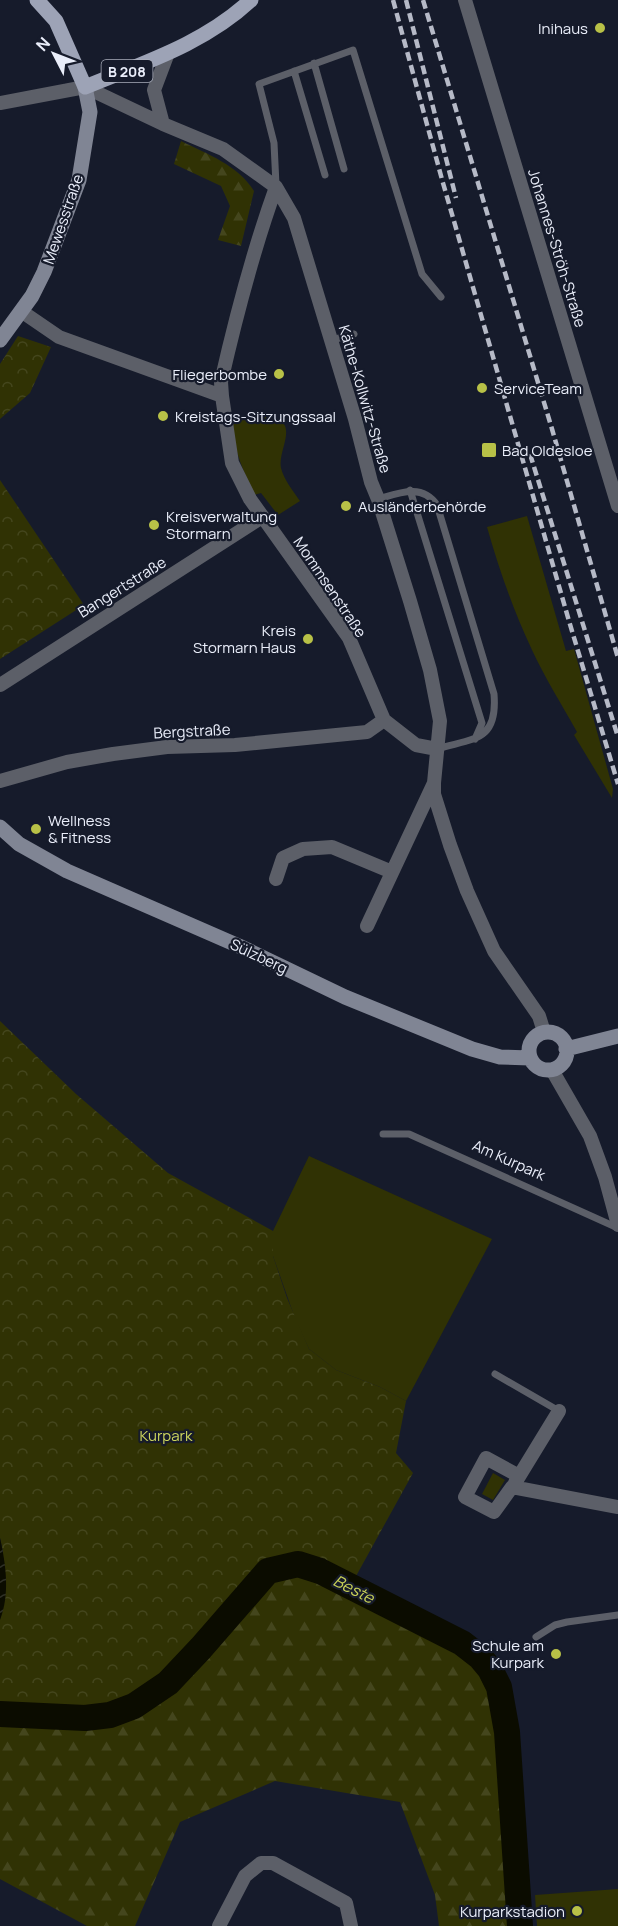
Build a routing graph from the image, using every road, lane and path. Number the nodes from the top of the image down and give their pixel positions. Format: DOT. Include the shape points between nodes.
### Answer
graph roads {
  1 [pos="37,0"];
  2 [pos="251,0"];
  3 [pos="465,0"];
  4 [pos="168,53"];
  5 [pos="314,63"];
  6 [pos="294,70"];
  7 [pos="85,87"];
  8 [pos="0,103"];
  9 [pos="163,124"];
  10 [pos="344,169"];
  11 [pos="325,175"];
  12 [pos="276,187"];
  13 [pos="441,297"];
  14 [pos="21,311"];
  15 [pos="354,334"];
  16 [pos="0,340"];
  17 [pos="332,340"];
  18 [pos="222,396"];
  19 [pos="410,490"];
  20 [pos="378,499"];
  21 [pos="618,506"];
  22 [pos="262,517"];
  23 [pos="0,685"];
  24 [pos="384,720"];
  25 [pos="473,741"];
  26 [pos="437,749"];
  27 [pos="0,781"];
  28 [pos="434,783"];
  29 [pos="0,827"];
  30 [pos="392,872"];
  31 [pos="276,879"];
  32 [pos="367,926"];
  33 [pos="544,1032"];
  34 [pos="618,1036"];
  35 [pos="567,1049"];
  36 [pos="530,1058"];
  37 [pos="552,1070"];
  38 [pos="383,1134"];
  39 [pos="618,1226"];
  40 [pos="495,1374"];
  41 [pos="559,1410"];
  42 [pos="618,1507"];
  43 [pos="618,1615"];
  44 [pos="536,1636"];
  45 [pos="219,1926"];
  46 [pos="351,1926"];
  1 -- 7 [label="main road, B 208" via="56,21"];
  2 -- 4 [label="main road, B 208" via="227,21"];
  3 -- 21 [label="street, Johannes-Ströh-Straße"];
  4 -- 7 [label="main road, B 208"];
  4 -- 9 [label="street" via="154,90"];
  5 -- 6 [label="lane"];
  5 -- 10 [label="lane"];
  5 -- 13 [label="lane" via="353,50 422,274"];
  6 -- 11 [label="lane"];
  6 -- 12 [label="lane" via="259,84 274,143"];
  7 -- 8 [label="street"];
  7 -- 9 [label="street, Käthe-Kollwitz-Straße"];
  7 -- 14 [label="street, Mewesstraße" via="90,112 79,180 44,272"];
  9 -- 12 [label="street, Käthe-Kollwitz-Straße" via="223,149"];
  12 -- 17 [label="street, Käthe-Kollwitz-Straße" via="294,218"];
  12 -- 18 [label="street, Mommsenstraße" via="233,330 221,382"];
  14 -- 16 [label="street, Mewesstraße"];
  14 -- 18 [label="street" via="59,337"];
  15 -- 17 [label="lane"];
  17 -- 20 [label="street, Käthe-Kollwitz-Straße"];
  18 -- 22 [label="street, Mommsenstraße" via="232,463"];
  19 -- 20 [label="lane"];
  19 -- 25 [label="lane" via="482,723"];
  19 -- 25 [label="lane" via="425,494 437,505 494,694 490,726"];
  20 -- 26 [label="street, Käthe-Kollwitz-Straße" via="430,670 440,721"];
  22 -- 23 [label="street, Bangertstraße"];
  22 -- 24 [label="street, Mommsenstraße" via="348,638"];
  24 -- 26 [label="street, Mommsenstraße" via="416,745"];
  24 -- 27 [label="street, Bergstraße" via="367,732 113,754"];
  25 -- 26 [label="lane"];
  26 -- 28 [label="street"];
  28 -- 30 [label="street"];
  28 -- 33 [label="street" via="450,845 494,951 539,1016"];
  29 -- 36 [label="street, Sülzberg" via="19,844 67,871 345,996 472,1049 500,1057"];
  30 -- 31 [label="street" via="332,848 303,849 283,858"];
  30 -- 32 [label="street"];
  33 -- 35 [label="street" via="556,1034"];
  33 -- 36 [label="street" via="531,1042"];
  34 -- 35 [label="street"];
  35 -- 37 [label="street" via="561,1064"];
  36 -- 37 [label="street, Sülzberg" via="542,1069"];
  37 -- 39 [label="street, Am Kurpark" via="590,1136"];
  38 -- 39 [label="lane, Am Kurpark" via="409,1134"];
  40 -- 41 [label="lane"];
  41 -- 42 [label="street" via="515,1482"];
  43 -- 44 [label="lane" via="555,1625"];
  45 -- 46 [label="street" via="245,1876 261,1863 273,1863 346,1904"];
}
